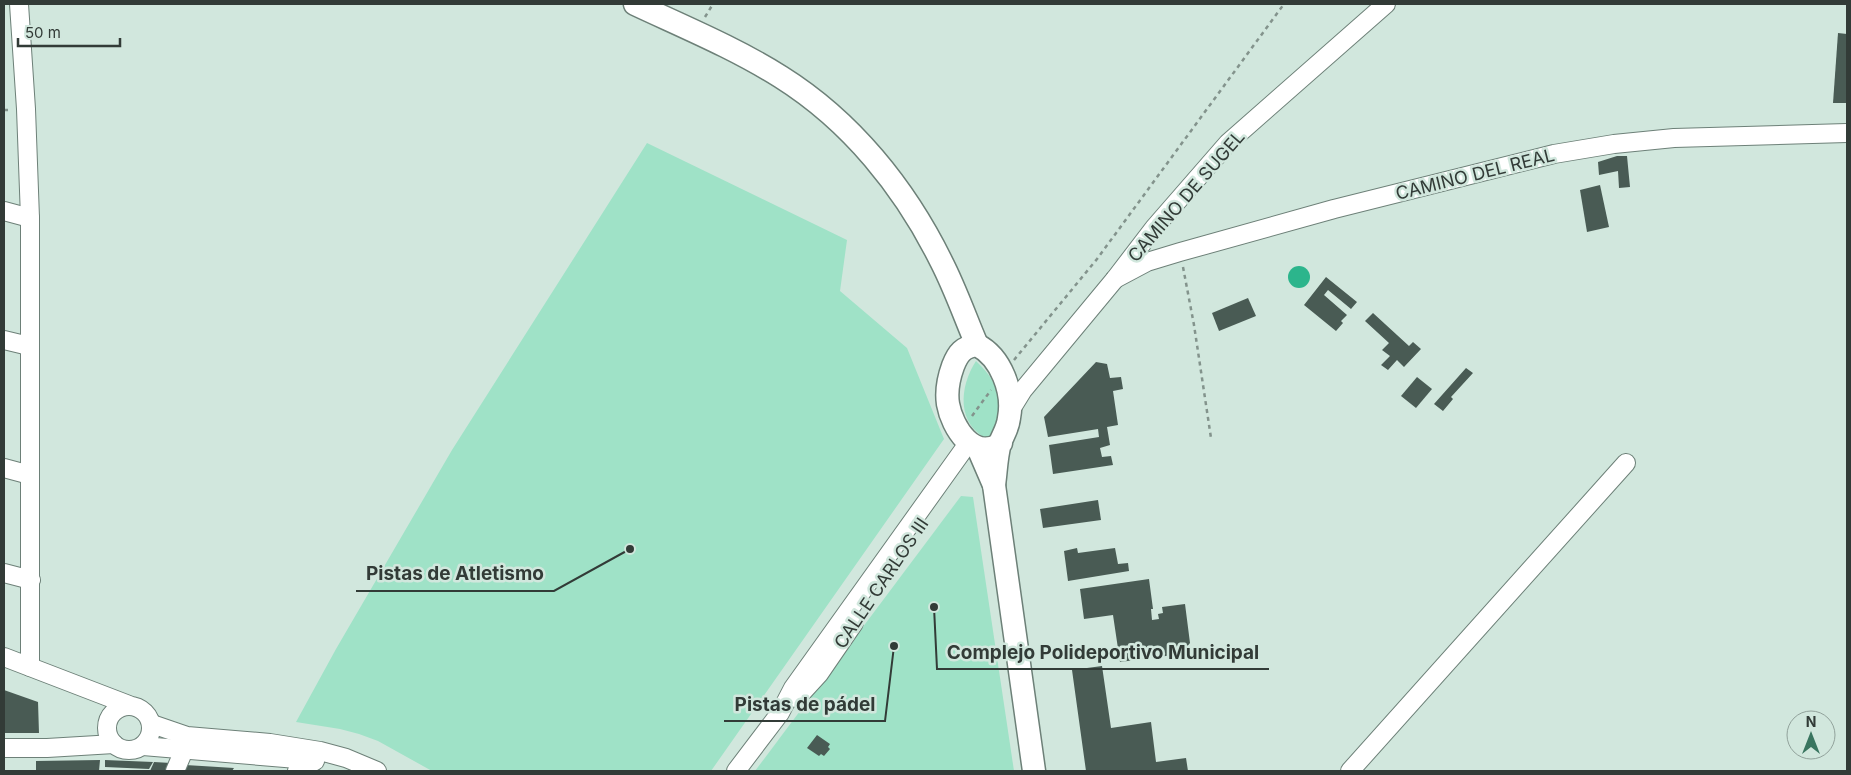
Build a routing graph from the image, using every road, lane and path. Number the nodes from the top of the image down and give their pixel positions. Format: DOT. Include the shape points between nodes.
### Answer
graph roads {
  1 [pos="19,4"];
  2 [pos="635,4"];
  3 [pos="1386,4"];
  4 [pos="1366,11"];
  5 [pos="1847,133"];
  6 [pos="4,211"];
  7 [pos="30,218"];
  8 [pos="1180,252"];
  9 [pos="1115,279"];
  10 [pos="4,340"];
  11 [pos="29,346"];
  12 [pos="970,347"];
  13 [pos="1010,411"];
  14 [pos="1211,438"];
  15 [pos="1001,442"];
  16 [pos="974,446"];
  17 [pos="1626,462"];
  18 [pos="4,468"];
  19 [pos="30,475"];
  20 [pos="994,485"];
  21 [pos="4,573"];
  22 [pos="31,580"];
  23 [pos="4,656"];
  24 [pos="30,667"];
  25 [pos="4,669"];
  26 [pos="122,708"];
  27 [pos="152,724"];
  28 [pos="114,744"];
  29 [pos="143,746"];
  30 [pos="4,748"];
  31 [pos="184,750"];
  32 [pos="314,761"];
  33 [pos="175,771"];
  34 [pos="297,771"];
  35 [pos="350,771"];
  36 [pos="377,771"];
  37 [pos="736,771"];
  38 [pos="1034,771"];
  39 [pos="1350,771"];
  1 -- 7 [label="street"];
  2 -- 12 [label="main road" via="760,65 801,92 867,150 895,184 930,240 959,302"];
  3 -- 4 [label="street, CAMINO DE SUGEL"];
  4 -- 9 [label="street, CAMINO DE SUGEL" via="1228,143 1154,228"];
  5 -- 8 [label="street, CAMINO DEL REAL" via="1674,138 1554,154 1334,209"];
  6 -- 7 [label="street"];
  7 -- 11 [label="street"];
  8 -- 9 [label="street, CAMINO DEL REAL" via="1147,262"];
  8 -- 14 [label="path"];
  9 -- 13 [label="street, CAMINO DE SUGEL" via="1023,390"];
  10 -- 11 [label="street"];
  11 -- 19 [label="street"];
  12 -- 13 [label="main road" via="992,355 1002,374"];
  12 -- 16 [label="main road" via="958,354 949,378 948,403 959,432"];
  13 -- 15 [label="main road"];
  15 -- 16 [label="main road" via="990,449"];
  15 -- 20 [label="main road"];
  16 -- 20 [label="main road"];
  16 -- 37 [label="street, CALLE CARLOS III" via="793,688 780,713"];
  17 -- 39 [label="street"];
  18 -- 19 [label="street"];
  19 -- 22 [label="street"];
  20 -- 38 [label="main road"];
  21 -- 22 [label="street"];
  22 -- 24 [label="street"];
  23 -- 24 [label="street"];
  24 -- 26 [label="street"];
  25 -- 26 [label="street"];
  26 -- 27 [label="street" via="137,707 144,711"];
  26 -- 28 [label="street" via="107,723 109,738"];
  27 -- 29 [label="street"];
  27 -- 36 [label="street" via="188,736 320,751"];
  28 -- 29 [label="street" via="128,750"];
  28 -- 30 [label="street"];
  29 -- 31 [label="street"];
  31 -- 32 [label="street"];
  31 -- 33 [label="street"];
  32 -- 34 [label="street"];
  32 -- 35 [label="street"];
}
